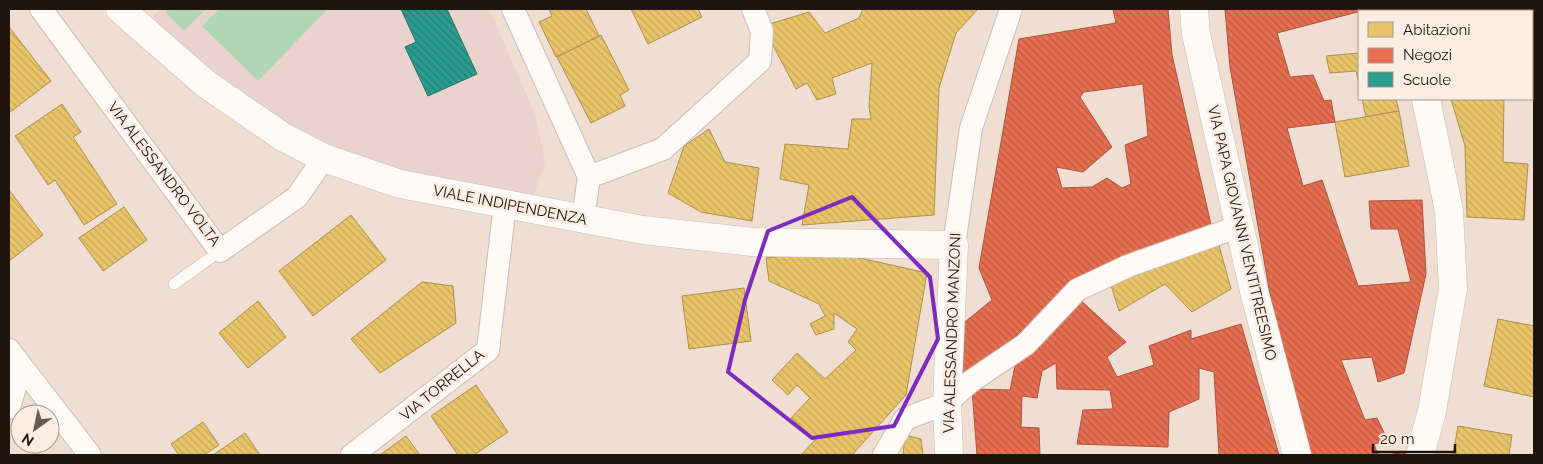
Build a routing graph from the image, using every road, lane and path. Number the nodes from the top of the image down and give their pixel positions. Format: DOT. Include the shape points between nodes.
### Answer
graph roads {
  1 [pos="41,9"];
  2 [pos="120,9"];
  3 [pos="513,9"];
  4 [pos="752,9"];
  5 [pos="1011,9"];
  6 [pos="1194,9"];
  7 [pos="1426,100"];
  8 [pos="324,158"];
  9 [pos="589,177"];
  10 [pos="506,204"];
  11 [pos="583,218"];
  12 [pos="1240,226"];
  13 [pos="954,245"];
  14 [pos="220,251"];
  15 [pos="174,284"];
  16 [pos="15,358"];
  17 [pos="946,403"];
  18 [pos="9,408"];
  19 [pos="90,455"];
  20 [pos="352,455"];
  21 [pos="884,455"];
  22 [pos="949,455"];
  23 [pos="1297,455"];
  24 [pos="1420,455"];
  1 -- 14 [label="street, VIA ALESSANDRO VOLTA"];
  2 -- 8 [label="main road, VIALE INDIPENDENZA" via="206,84 283,137"];
  3 -- 9 [label="street"];
  4 -- 9 [label="street" via="762,31 760,61 663,149"];
  5 -- 13 [label="street, VIA ALESSANDRO MANZONI" via="971,128"];
  6 -- 12 [label="main road, VIA PAPA GIOVANNI VENTITREESIMO" via="1196,34"];
  7 -- 24 [label="main road" via="1449,211 1453,288 1432,411"];
  8 -- 10 [label="main road, VIALE INDIPENDENZA" via="400,184"];
  8 -- 14 [label="street, VIA ALESSANDRO VOLTA" via="297,197"];
  9 -- 11 [label="street"];
  10 -- 11 [label="main road, VIALE INDIPENDENZA"];
  10 -- 20 [label="street, VIA TORRELLA" via="488,350"];
  11 -- 13 [label="main road, VIALE INDIPENDENZA" via="643,230 753,242"];
  12 -- 17 [label="street" via="1128,266 1077,290 1026,344 970,382"];
  12 -- 23 [label="main road, VIA PAPA GIOVANNI VENTITREESIMO"];
  13 -- 17 [label="main road, VIA ALESSANDRO MANZONI"];
  14 -- 15 [label="lane"];
  16 -- 18 [label="street"];
  16 -- 19 [label="street"];
  17 -- 21 [label="street" via="904,419"];
  17 -- 22 [label="main road, VIA ALESSANDRO MANZONI"];
}
